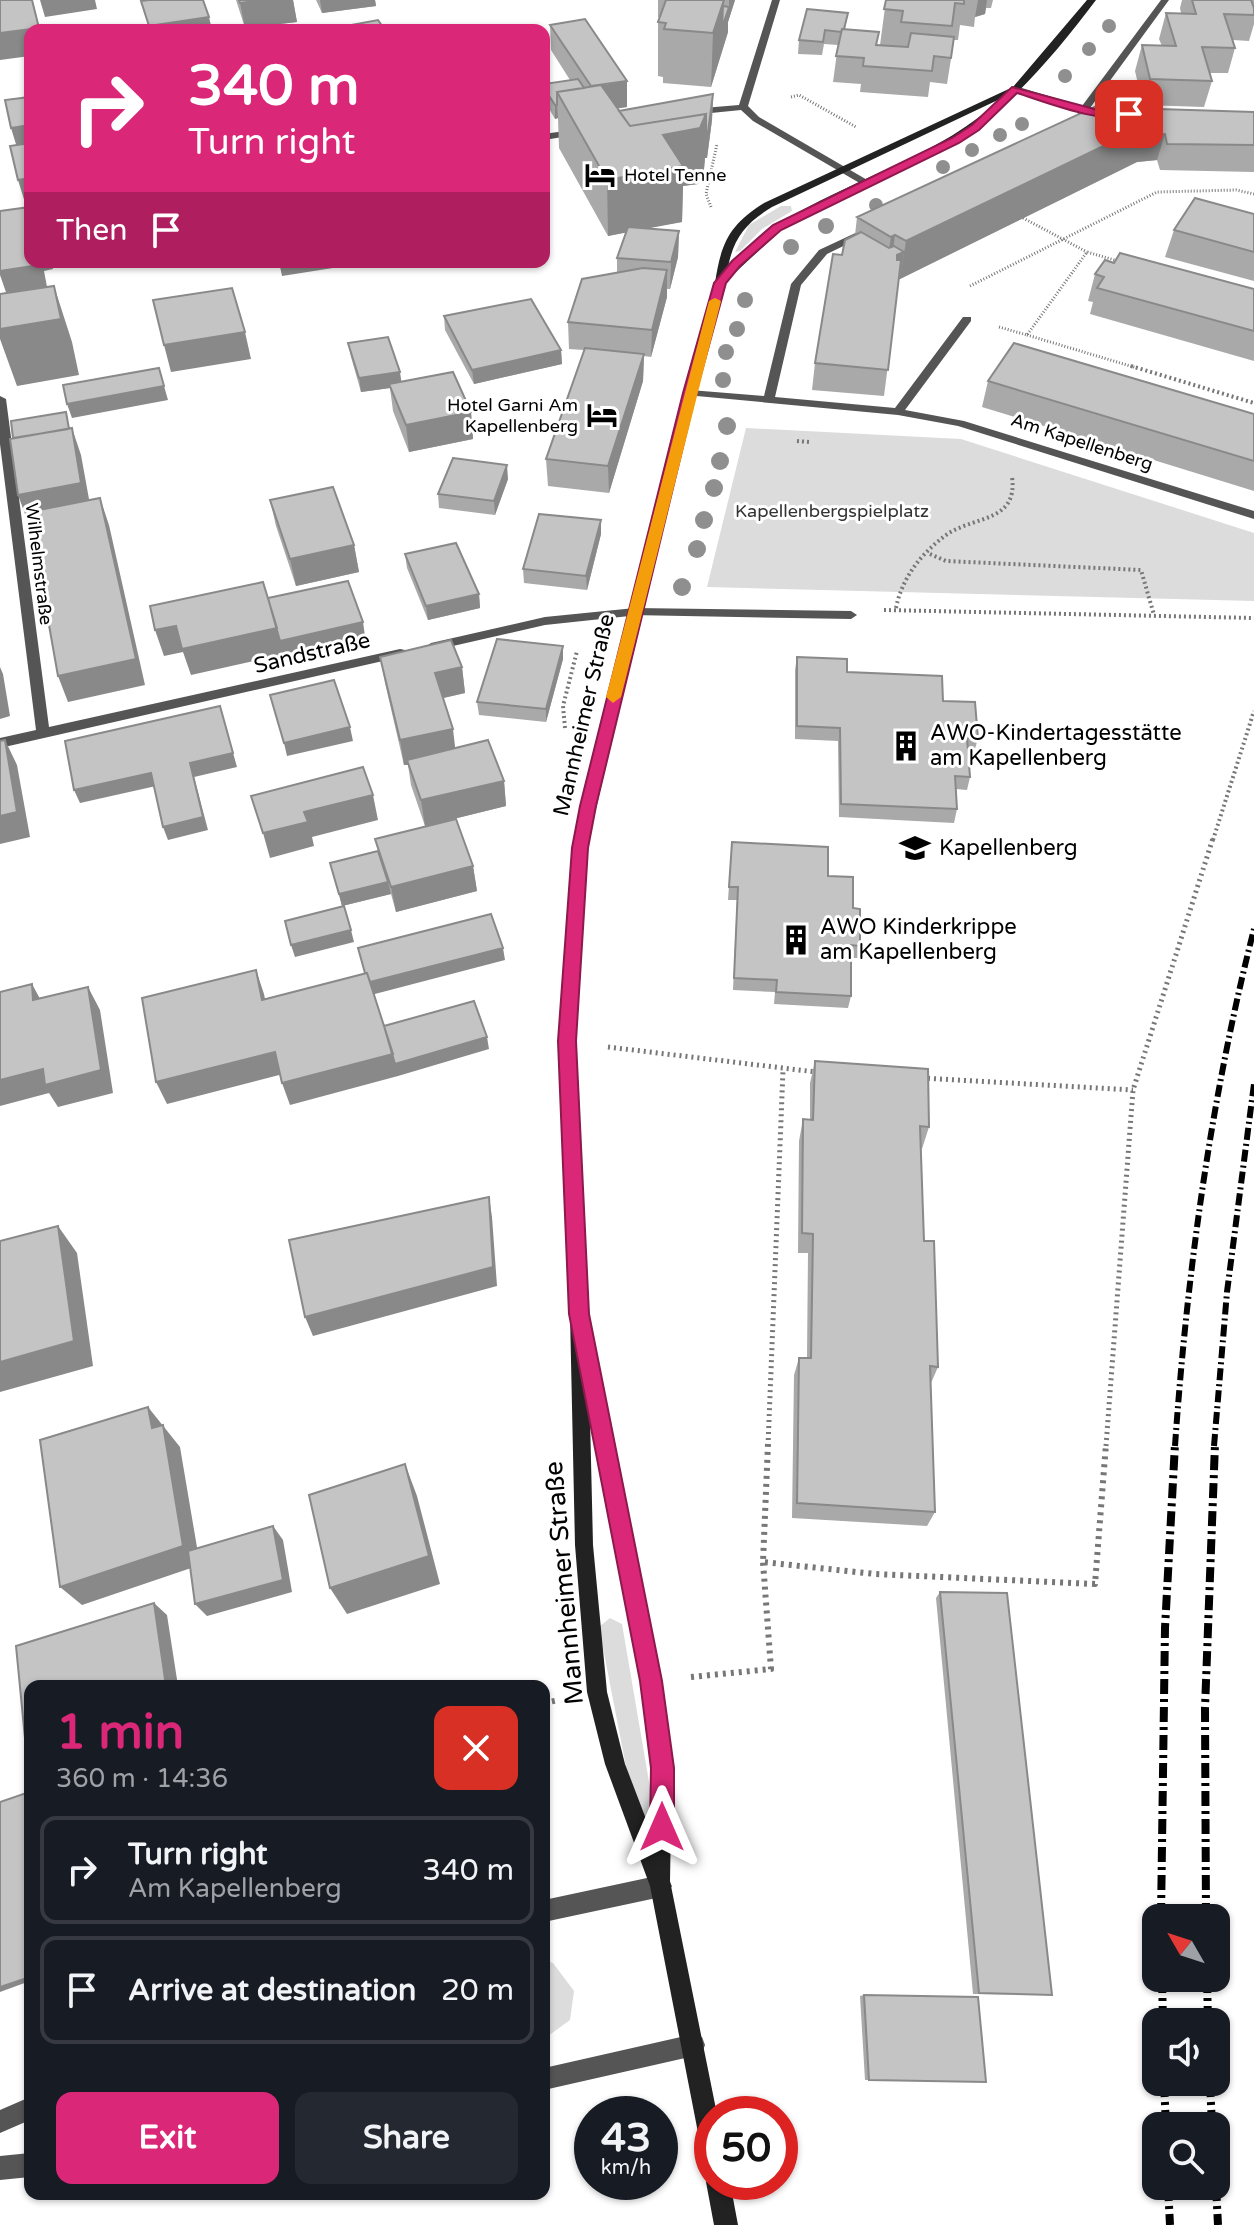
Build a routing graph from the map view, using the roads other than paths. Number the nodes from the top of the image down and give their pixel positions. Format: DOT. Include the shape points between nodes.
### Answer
graph roads {
  1 [pos="776,0"];
  2 [pos="1092,0"];
  3 [pos="1165,0"];
  4 [pos="1015,89"];
  5 [pos="743,107"];
  6 [pos="1084,110"];
  7 [pos="1097,113"];
  8 [pos="677,115"];
  9 [pos="588,130"];
  10 [pos="1065,134"];
  11 [pos="550,136"];
  12 [pos="843,169"];
  13 [pos="866,183"];
  14 [pos="875,226"];
  15 [pos="720,283"];
  16 [pos="967,319"];
  17 [pos="690,393"];
  18 [pos="0,399"];
  19 [pos="769,400"];
  20 [pos="898,412"];
  21 [pos="1254,515"];
  22 [pos="635,612"];
  23 [pos="851,615"];
  24 [pos="423,648"];
  25 [pos="408,652"];
  26 [pos="43,733"];
  27 [pos="0,743"];
  28 [pos="579,1314"];
  29 [pos="661,1886"];
  30 [pos="550,1910"];
  31 [pos="694,2045"];
  32 [pos="550,2078"];
  33 [pos="703,2096"];
  34 [pos="24,2111"];
  35 [pos="0,2122"];
  36 [pos="24,2166"];
  37 [pos="0,2168"];
  38 [pos="721,2200"];
  39 [pos="726,2225"];
  1 -- 5 [label="street"];
  2 -- 4 [label="main road"];
  3 -- 6 [label="street"];
  4 -- 6 [label="street"];
  4 -- 12 [label="main road, Mannheimer Straße"];
  4 -- 13 [label="main road, Mannheimer Straße" via="975,128"];
  5 -- 8 [label="street"];
  5 -- 12 [label="street"];
  6 -- 7 [label="street"];
  6 -- 10 [label="street" via="1078,128"];
  9 -- 11 [label="street"];
  12 -- 13 [label="street"];
  12 -- 15 [label="main road, Mannheimer Straße" via="739,224 727,245"];
  13 -- 15 [label="main road, Mannheimer Straße" via="777,228"];
  14 -- 19 [label="street" via="823,252 796,284"];
  15 -- 17 [label="main road, Mannheimer Straße"];
  16 -- 20 [label="street"];
  17 -- 19 [label="street, Am Kapellenberg"];
  17 -- 22 [label="main road, Mannheimer Straße"];
  18 -- 26 [label="street, Wilhelmstraße"];
  19 -- 20 [label="street, Am Kapellenberg"];
  20 -- 21 [label="street, Am Kapellenberg" via="960,423"];
  22 -- 23 [label="street"];
  22 -- 24 [label="street" via="545,621"];
  22 -- 28 [label="main road, Mannheimer Straße" via="580,848 567,1041"];
  25 -- 26 [label="street, Sandstraße"];
  26 -- 27 [label="street, Sandstraße"];
  28 -- 29 [label="main road, Mannheimer Straße" via="651,1681 662,1768"];
  28 -- 29 [label="main road, Mannheimer Straße" via="584,1545 597,1692 615,1764"];
  29 -- 30 [label="street"];
  29 -- 31 [label="main road, Mannheimer Straße"];
  31 -- 32 [label="street"];
  31 -- 33 [label="main road, Mannheimer Straße"];
  34 -- 35 [label="street"];
  36 -- 37 [label="street"];
  38 -- 39 [label="main road"];
}
